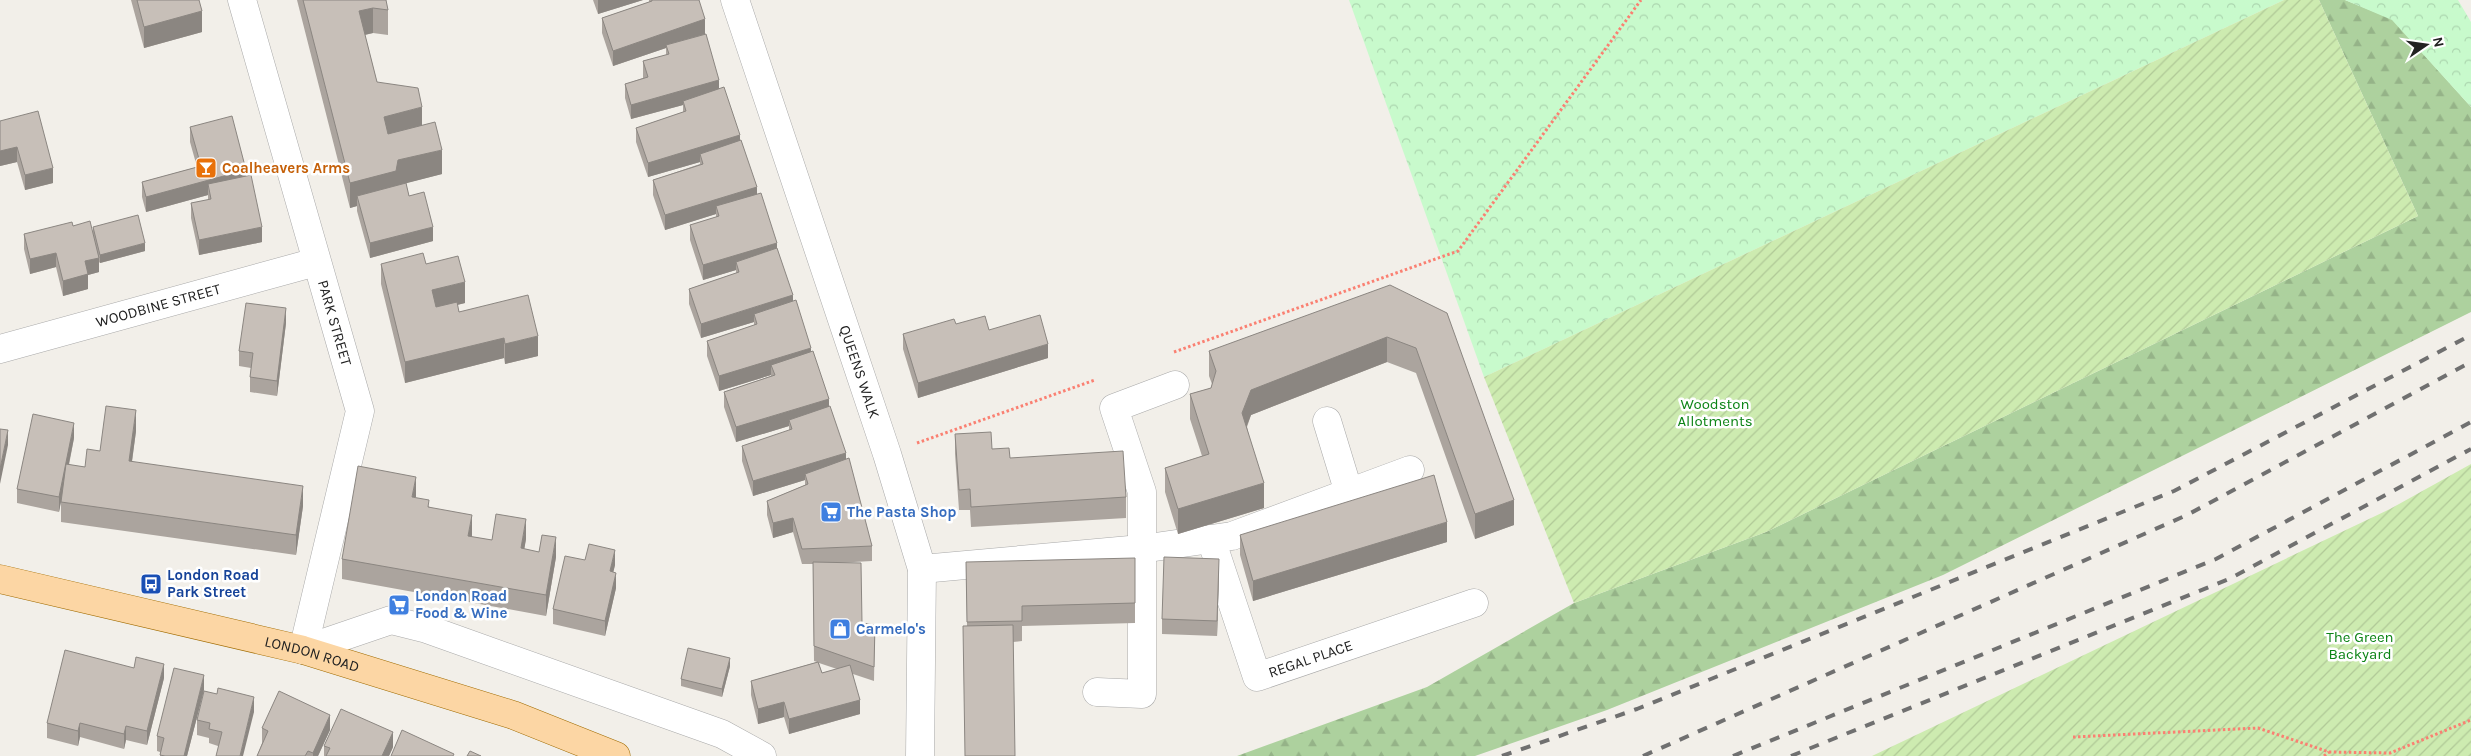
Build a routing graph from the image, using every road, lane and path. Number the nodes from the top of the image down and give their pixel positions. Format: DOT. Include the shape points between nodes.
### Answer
graph roads {
  1 [pos="242,0"];
  2 [pos="735,0"];
  3 [pos="1641,0"];
  4 [pos="316,262"];
  5 [pos="0,349"];
  6 [pos="1168,354"];
  7 [pos="1102,377"];
  8 [pos="1175,386"];
  9 [pos="1327,421"];
  10 [pos="887,454"];
  11 [pos="1410,470"];
  12 [pos="1349,493"];
  13 [pos="1211,539"];
  14 [pos="1141,549"];
  15 [pos="922,569"];
  16 [pos="0,579"];
  17 [pos="1474,603"];
  18 [pos="303,650"];
  19 [pos="1097,692"];
  20 [pos="2471,720"];
  21 [pos="2073,737"];
  22 [pos="2328,752"];
  23 [pos="616,756"];
  24 [pos="762,756"];
  25 [pos="920,756"];
  26 [pos="2324,756"];
  1 -- 4 [label="street, PARK STREET"];
  2 -- 10 [label="street, QUEENS WALK"];
  3 -- 6 [label="path" via="1458,250"];
  4 -- 5 [label="street, WOODBINE STREET"];
  4 -- 18 [label="street, PARK STREET" via="360,411"];
  7 -- 10 [label="path"];
  8 -- 14 [label="street" via="1114,408 1142,492"];
  9 -- 12 [label="street"];
  10 -- 15 [label="street, QUEENS WALK"];
  11 -- 12 [label="street"];
  12 -- 13 [label="street" via="1232,536"];
  13 -- 14 [label="street"];
  13 -- 17 [label="street, REGAL PLACE" via="1257,678"];
  14 -- 15 [label="street"];
  14 -- 19 [label="street" via="1142,694"];
  15 -- 25 [label="street, QUEENS WALK"];
  16 -- 18 [label="main road, LONDON ROAD"];
  18 -- 23 [label="main road, LONDON ROAD" via="514,715"];
  18 -- 24 [label="street" via="391,620 427,629 722,734"];
  20 -- 22 [label="path" via="2390,753"];
  21 -- 22 [label="path" via="2258,728"];
  22 -- 26 [label="path"];
}
